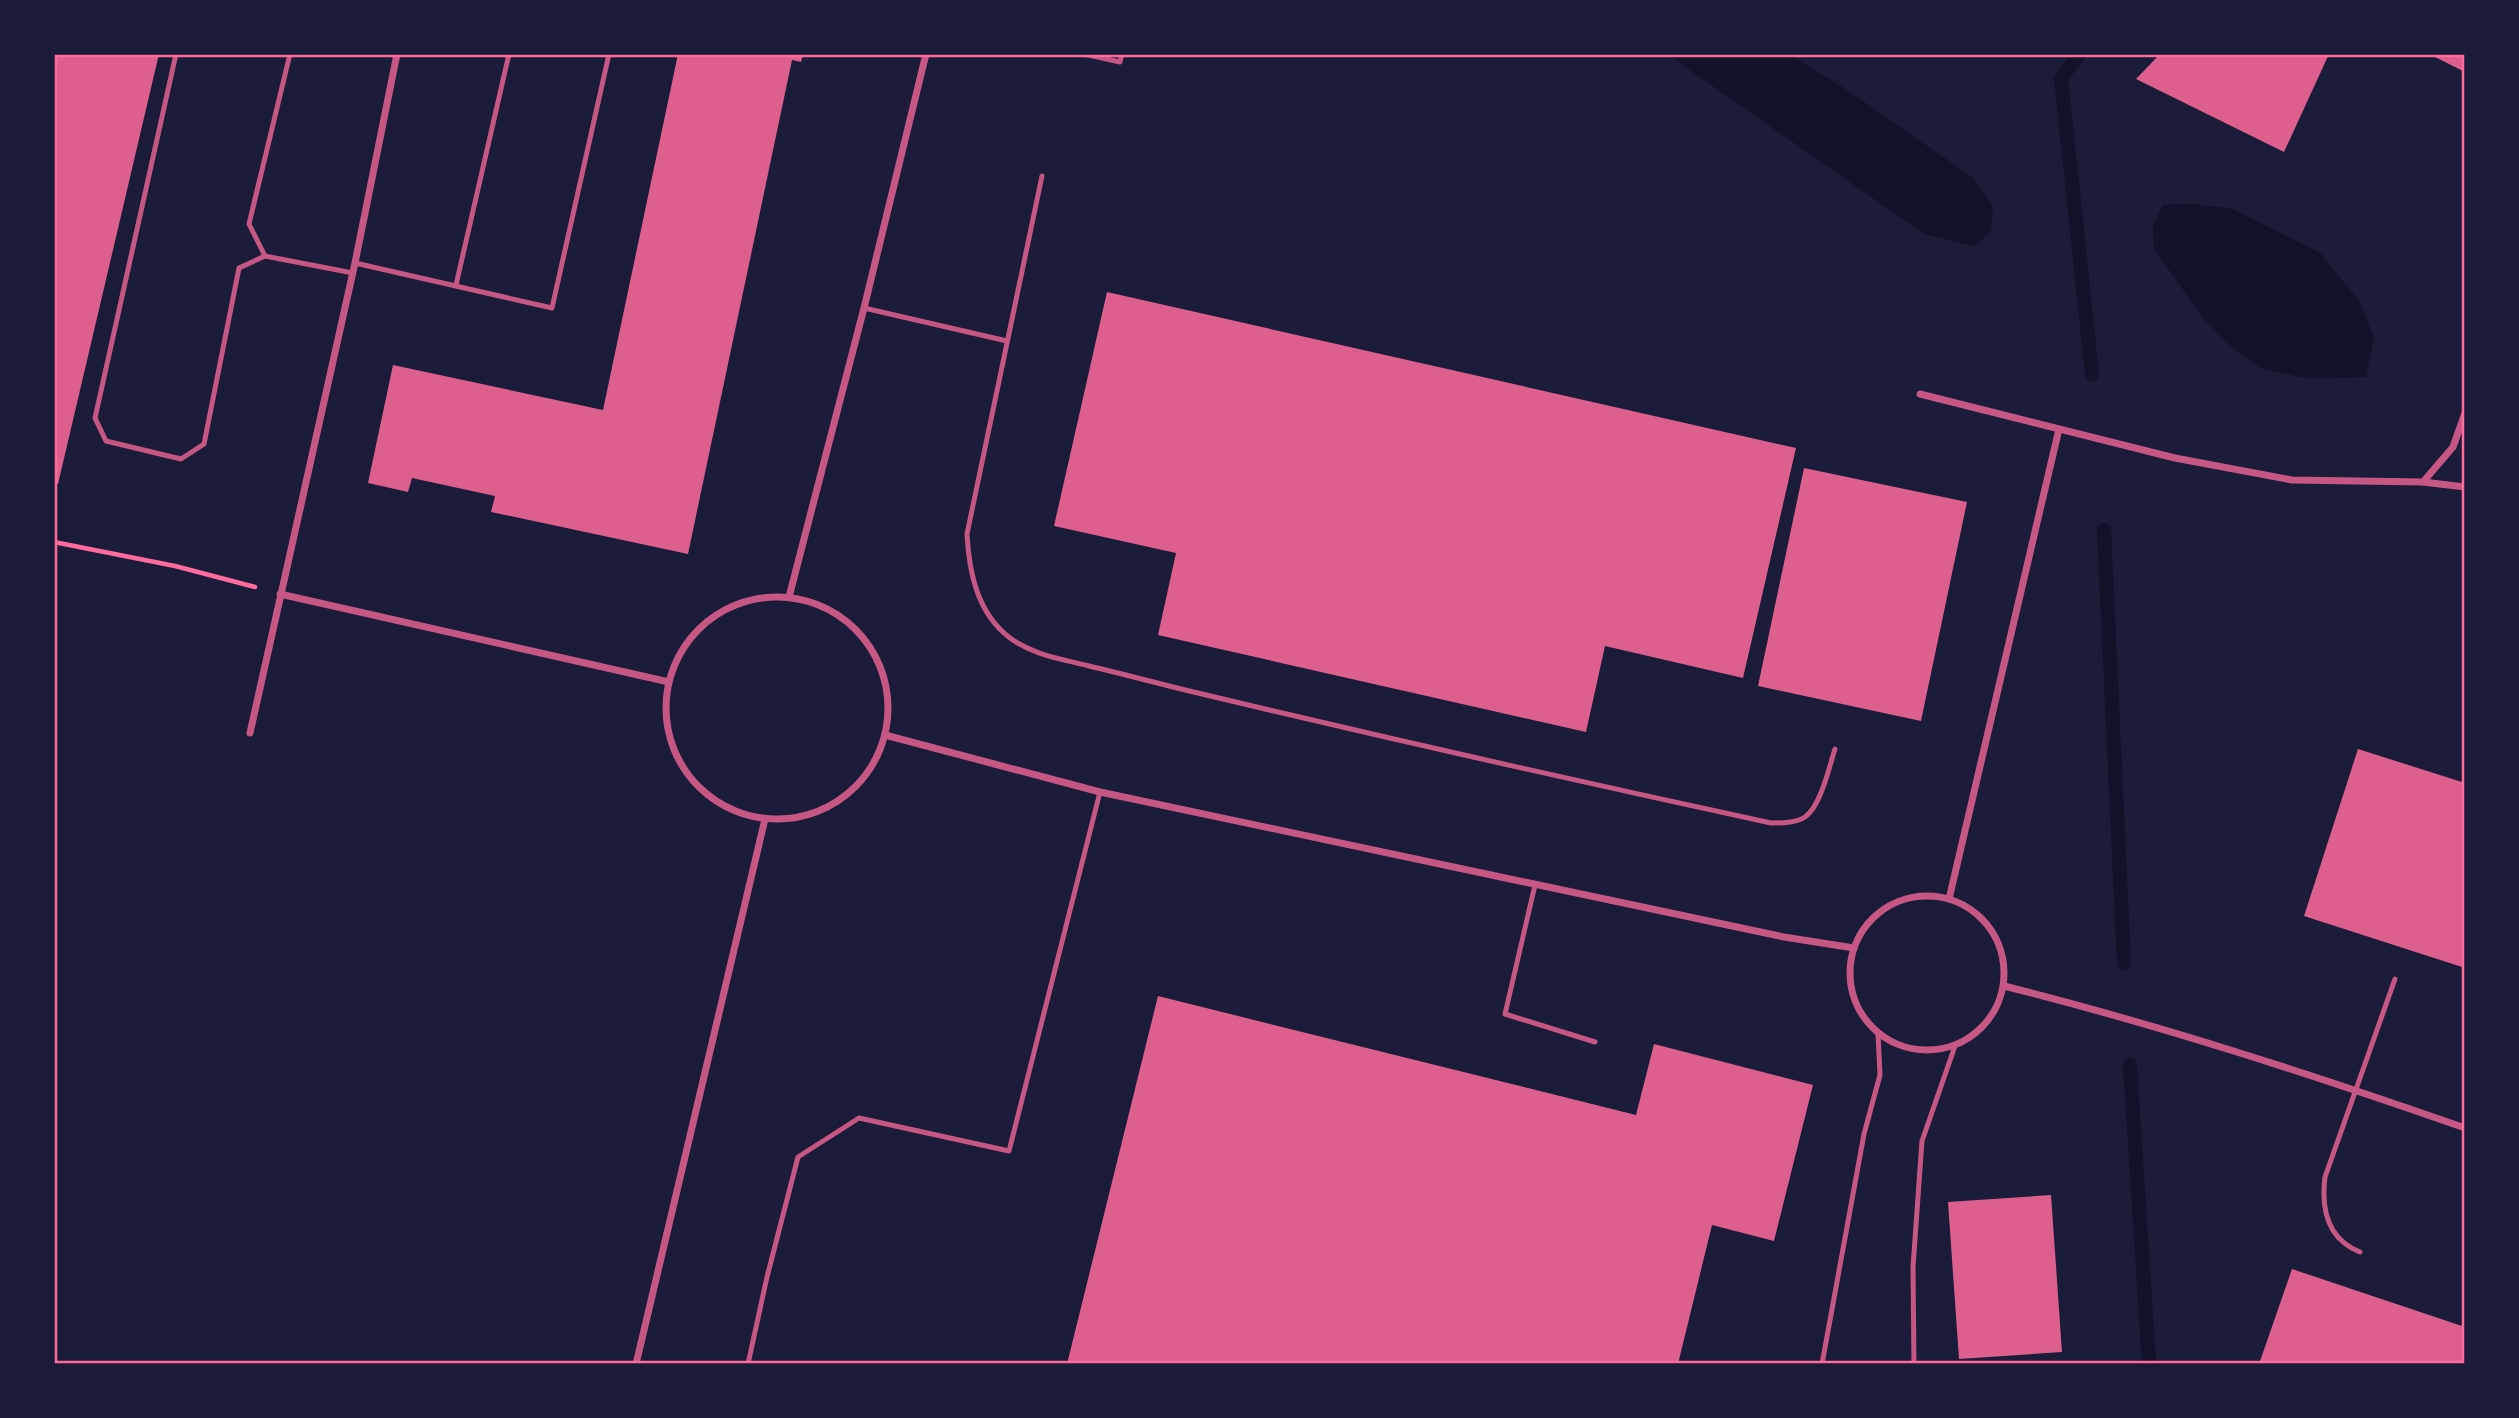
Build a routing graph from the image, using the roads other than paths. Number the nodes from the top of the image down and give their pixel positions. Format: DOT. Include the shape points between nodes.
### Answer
graph roads {
  1 [pos="176,54"];
  2 [pos="290,54"];
  3 [pos="397,54"];
  4 [pos="509,54"];
  5 [pos="610,54"];
  6 [pos="926,54"];
  7 [pos="1084,54"];
  8 [pos="1122,54"];
  9 [pos="1042,176"];
  10 [pos="265,256"];
  11 [pos="355,262"];
  12 [pos="353,273"];
  13 [pos="456,285"];
  14 [pos="864,309"];
  15 [pos="1007,341"];
  16 [pos="1920,394"];
  17 [pos="2465,412"];
  18 [pos="2059,429"];
  19 [pos="2423,482"];
  20 [pos="2465,487"];
  21 [pos="280,594"];
  22 [pos="789,597"];
  23 [pos="669,682"];
  24 [pos="250,733"];
  25 [pos="885,735"];
  26 [pos="1836,749"];
  27 [pos="1100,792"];
  28 [pos="765,819"];
  29 [pos="1535,885"];
  30 [pos="1949,899"];
  31 [pos="1854,948"];
  32 [pos="2395,979"];
  33 [pos="2004,986"];
  34 [pos="1878,1033"];
  35 [pos="1595,1042"];
  36 [pos="1955,1046"];
  37 [pos="2357,1090"];
  38 [pos="2465,1128"];
  39 [pos="2360,1252"];
  40 [pos="636,1364"];
  41 [pos="748,1364"];
  42 [pos="1822,1364"];
  43 [pos="1914,1364"];
  1 -- 10 [label="lane" via="95,418 106,441 181,458 204,444 239,268"];
  2 -- 10 [label="lane" via="249,224"];
  3 -- 11 [label="street"];
  4 -- 13 [label="lane"];
  5 -- 13 [label="lane" via="552,308"];
  6 -- 14 [label="street"];
  7 -- 8 [label="lane" via="1120,62"];
  9 -- 15 [label="lane"];
  10 -- 12 [label="lane"];
  11 -- 12 [label="street"];
  11 -- 13 [label="lane"];
  12 -- 21 [label="street"];
  14 -- 15 [label="lane"];
  14 -- 22 [label="street"];
  15 -- 26 [label="lane" via="967,534 969,569 995,624 1031,651 1421,747 1771,823 1805,817 1816,803"];
  16 -- 18 [label="street"];
  17 -- 19 [label="street" via="2453,447"];
  18 -- 19 [label="street" via="2175,458 2292,480"];
  18 -- 30 [label="street"];
  19 -- 20 [label="street"];
  21 -- 23 [label="street"];
  21 -- 24 [label="street"];
  22 -- 23 [label="street" via="757,598 727,608 701,627 681,652"];
  22 -- 25 [label="street" via="825,608 856,629 878,660 888,697"];
  23 -- 28 [label="street" via="666,720 676,756 698,787 729,809"];
  25 -- 27 [label="street"];
  25 -- 28 [label="street" via="873,764 836,802 797,818"];
  27 -- 29 [label="street"];
  27 -- 41 [label="lane" via="1009,1151 859,1118 798,1157"];
  28 -- 40 [label="street"];
  29 -- 31 [label="street"];
  29 -- 35 [label="lane" via="1504,1014"];
  30 -- 31 [label="street" via="1920,897 1892,905 1869,923"];
  30 -- 33 [label="street" via="1986,923 1998,942"];
  31 -- 34 [label="street" via="1850,971 1853,995"];
  32 -- 37 [label="lane"];
  33 -- 36 [label="street" via="1995,1011 1977,1032"];
  33 -- 37 [label="street" via="2111,1013"];
  34 -- 36 [label="street" via="1902,1046 1928,1051"];
  34 -- 42 [label="lane" via="1880,1075 1864,1135"];
  36 -- 43 [label="lane" via="1922,1141 1913,1267"];
  37 -- 38 [label="street"];
  37 -- 39 [label="lane" via="2325,1177 2324,1208 2337,1239"];
}
